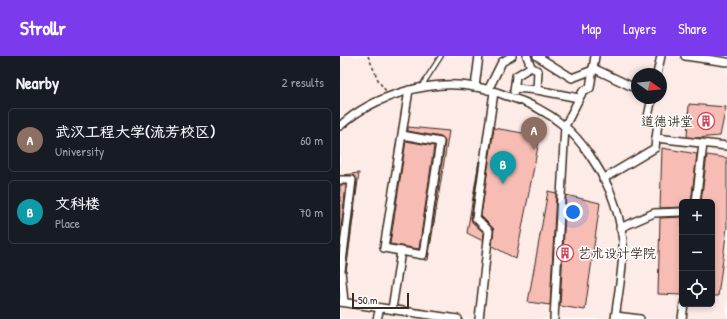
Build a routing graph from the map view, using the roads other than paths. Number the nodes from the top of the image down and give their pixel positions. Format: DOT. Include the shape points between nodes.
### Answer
graph roads {
  1 [pos="441,56"];
  2 [pos="479,56"];
  3 [pos="512,56"];
  4 [pos="527,56"];
  5 [pos="537,56"];
  6 [pos="595,56"];
  7 [pos="660,56"];
  8 [pos="685,56"];
  9 [pos="727,62"];
  10 [pos="531,67"];
  11 [pos="658,68"];
  12 [pos="593,69"];
  13 [pos="631,86"];
  14 [pos="475,87"];
  15 [pos="420,88"];
  16 [pos="515,88"];
  17 [pos="408,90"];
  18 [pos="537,90"];
  19 [pos="491,91"];
  20 [pos="512,97"];
  21 [pos="579,98"];
  22 [pos="651,104"];
  23 [pos="340,126"];
  24 [pos="565,126"];
  25 [pos="402,135"];
  26 [pos="656,138"];
  27 [pos="703,144"];
  28 [pos="727,146"];
  29 [pos="603,179"];
  30 [pos="340,180"];
  31 [pos="696,199"];
  32 [pos="679,212"];
  33 [pos="620,228"];
  34 [pos="401,251"];
  35 [pos="341,271"];
  36 [pos="342,302"];
  37 [pos="684,307"];
  38 [pos="380,308"];
  39 [pos="392,310"];
  40 [pos="615,318"];
  41 [pos="377,319"];
  42 [pos="458,319"];
  43 [pos="480,319"];
  44 [pos="554,319"];
  45 [pos="640,319"];
  46 [pos="682,319"];
  1 -- 15 [label="lane"];
  2 -- 14 [label="street"];
  3 -- 19 [label="street" via="502,62"];
  4 -- 10 [label="street"];
  5 -- 12 [label="street" via="572,78"];
  6 -- 12 [label="street"];
  7 -- 11 [label="street"];
  8 -- 9 [label="street"];
  10 -- 16 [label="street" via="516,76"];
  10 -- 18 [label="street" via="538,71"];
  12 -- 13 [label="street"];
  12 -- 21 [label="street" via="590,88 583,91"];
  14 -- 15 [label="street" via="441,85"];
  14 -- 19 [label="street"];
  15 -- 17 [label="street"];
  16 -- 18 [label="street"];
  16 -- 20 [label="street"];
  17 -- 23 [label="street" via="364,108"];
  17 -- 25 [label="street"];
  18 -- 21 [label="street"];
  19 -- 20 [label="street"];
  19 -- 43 [label="street" via="476,218 489,231"];
  20 -- 24 [label="street" via="534,105"];
  21 -- 24 [label="street"];
  22 -- 26 [label="street" via="647,121 658,122"];
  24 -- 29 [label="street" via="592,159"];
  24 -- 44 [label="street"];
  25 -- 34 [label="street" via="384,248"];
  25 -- 34 [label="street" via="440,142 423,255"];
  26 -- 27 [label="street"];
  26 -- 29 [label="street" via="655,148"];
  27 -- 28 [label="street"];
  27 -- 31 [label="street"];
  29 -- 33 [label="street"];
  30 -- 35 [label="street" via="352,180"];
  32 -- 33 [label="street" via="654,213"];
  33 -- 40 [label="street" via="623,241"];
  34 -- 39 [label="street"];
  35 -- 36 [label="street"];
  36 -- 38 [label="street"];
  37 -- 46 [label="street"];
  38 -- 39 [label="street"];
  38 -- 41 [label="street"];
  39 -- 42 [label="street"];
  40 -- 45 [label="street"];
}
